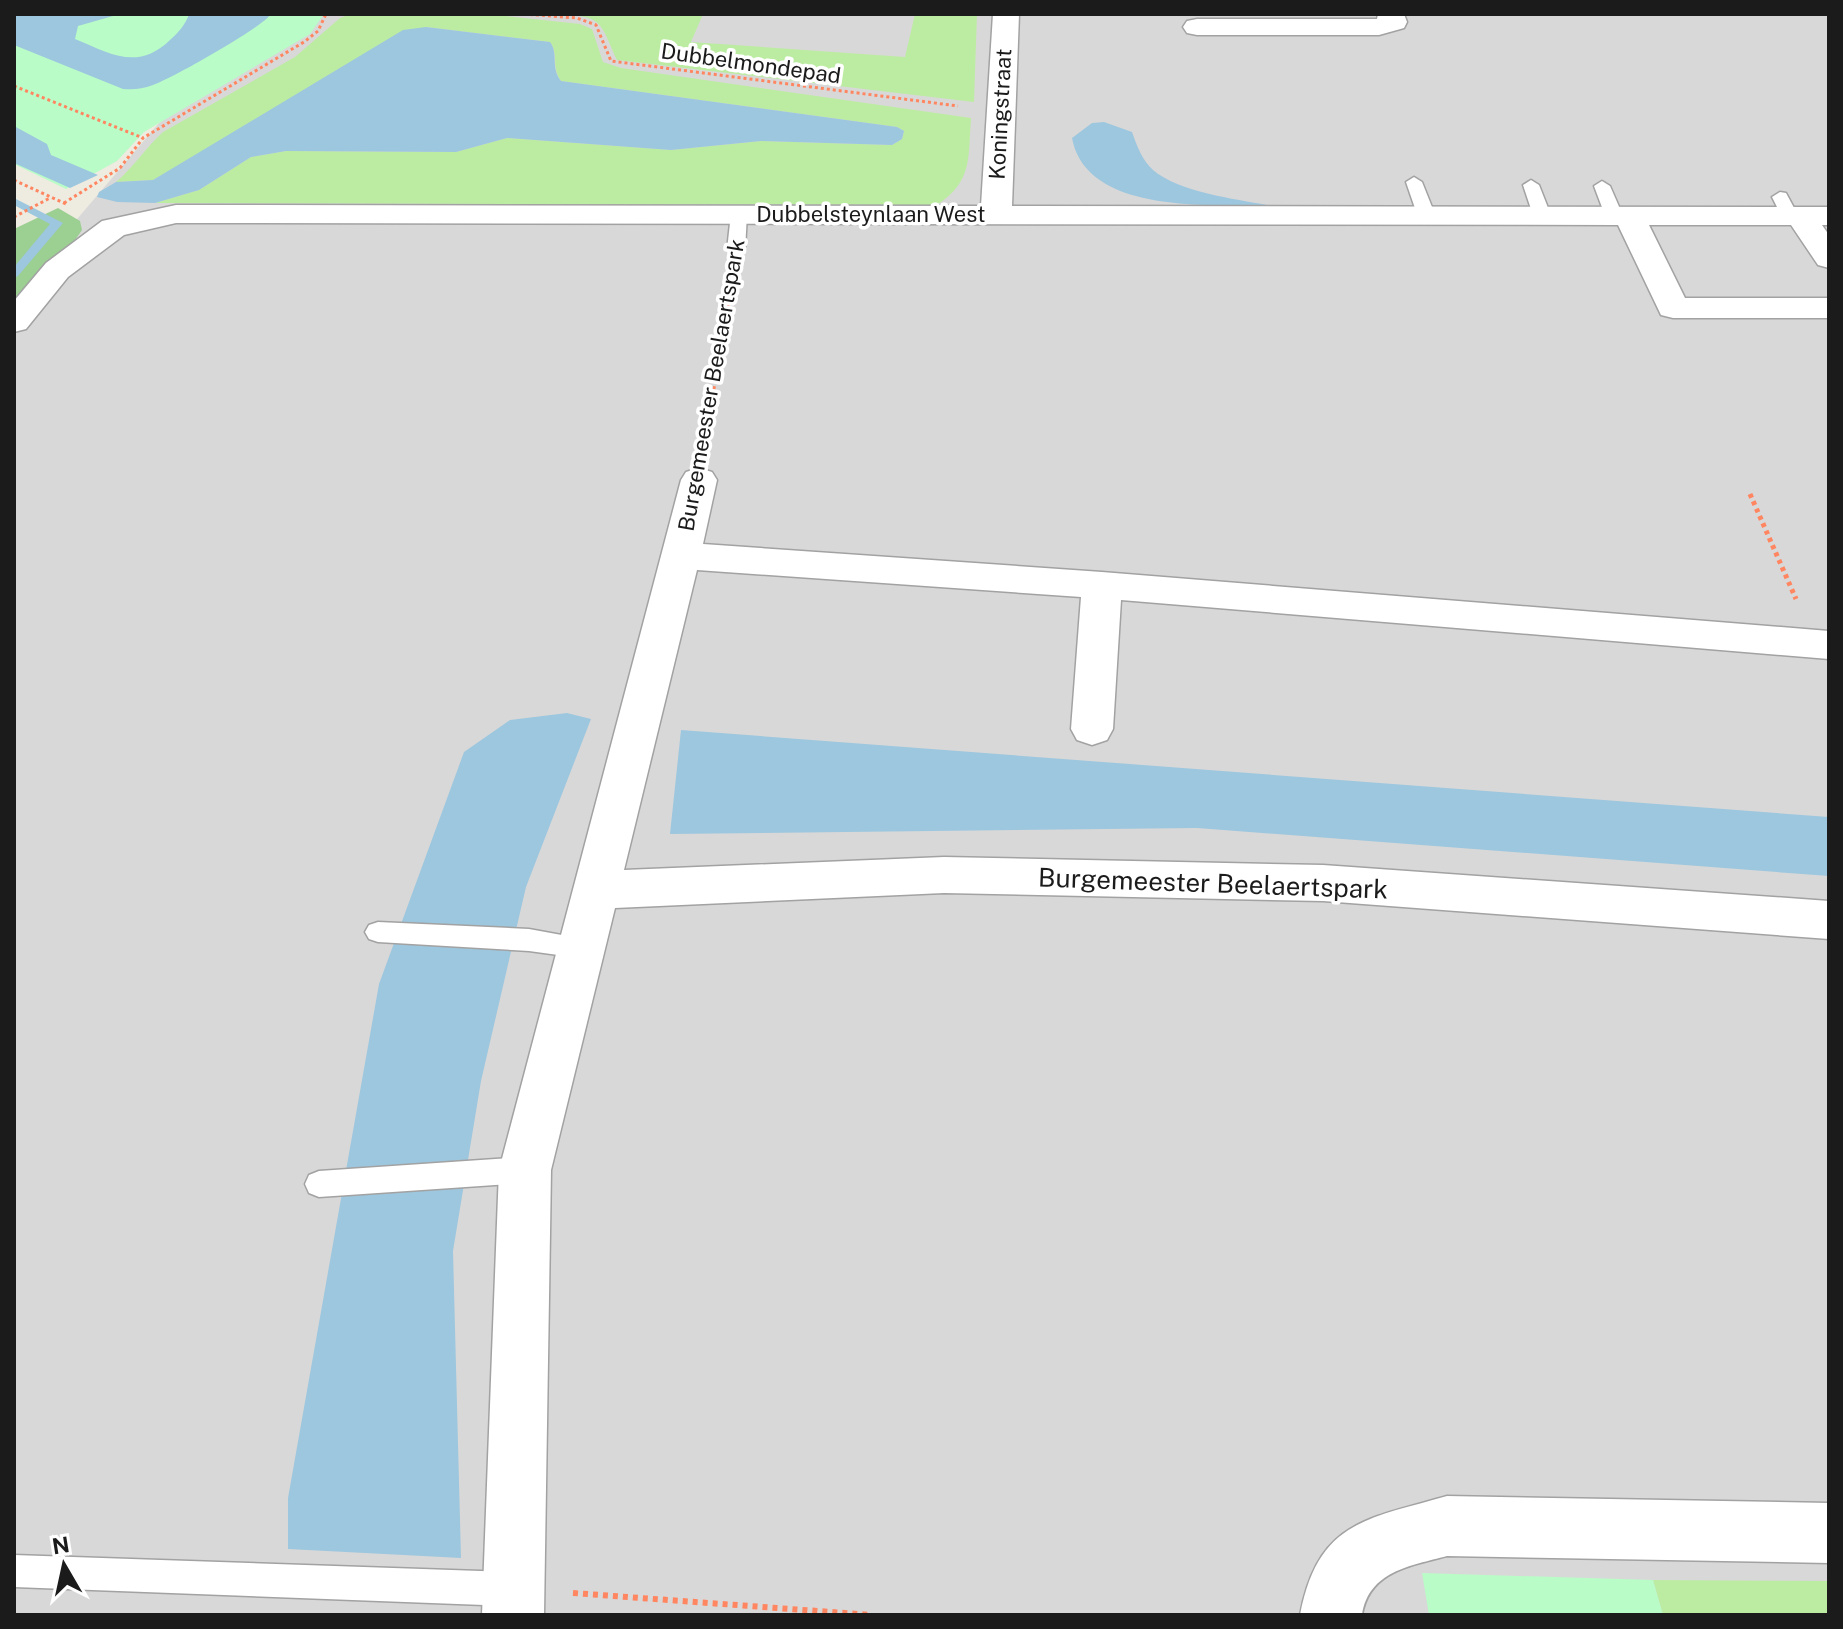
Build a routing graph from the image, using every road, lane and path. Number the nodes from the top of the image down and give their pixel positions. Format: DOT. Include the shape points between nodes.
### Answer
graph roads {
  1 [pos="326,14"];
  2 [pos="524,14"];
  3 [pos="1006,14"];
  4 [pos="1391,14"];
  5 [pos="1197,27"];
  6 [pos="14,86"];
  7 [pos="998,108"];
  8 [pos="143,138"];
  9 [pos="14,180"];
  10 [pos="1414,182"];
  11 [pos="51,197"];
  12 [pos="1614,205"];
  13 [pos="1425,210"];
  14 [pos="1800,212"];
  15 [pos="739,214"];
  16 [pos="996,214"];
  17 [pos="16,216"];
  18 [pos="736,250"];
  19 [pos="1829,258"];
  20 [pos="1829,308"];
  21 [pos="14,322"];
  22 [pos="699,480"];
  23 [pos="1750,494"];
  24 [pos="681,556"];
  25 [pos="1102,585"];
  26 [pos="1822,645"];
  27 [pos="1092,729"];
  28 [pos="597,890"];
  29 [pos="1829,920"];
  30 [pos="378,932"];
  31 [pos="580,947"];
  32 [pos="506,1171"];
  33 [pos="319,1184"];
  34 [pos="1829,1533"];
  35 [pos="14,1571"];
  36 [pos="513,1602"];
  37 [pos="872,1615"];
  38 [pos="1331,1615"];
  1 -- 8 [label="path" via="318,31 304,42"];
  2 -- 7 [label="path, Dubbelmondepad" via="577,18 596,25 611,61"];
  3 -- 7 [label="street, Koningstraat"];
  4 -- 5 [label="street" via="1394,22 1379,27"];
  6 -- 8 [label="path"];
  7 -- 16 [label="street, Koningstraat"];
  8 -- 11 [label="path" via="108,177 64,203"];
  9 -- 11 [label="path"];
  10 -- 13 [label="lane"];
  11 -- 17 [label="path"];
  12 -- 13 [label="street, Dubbelsteynlaan West" via="1537,201"];
  12 -- 14 [label="street, Dubbelsteynlaan West"];
  12 -- 20 [label="street" via="1673,308"];
  13 -- 16 [label="street, Dubbelsteynlaan West"];
  14 -- 19 [label="street, Dubbelsteynlaan West"];
  15 -- 16 [label="street, Dubbelsteynlaan West"];
  15 -- 18 [label="lane, Burgemeester Beelaertspark"];
  15 -- 21 [label="street, Dubbelsteynlaan West" via="176,214 113,228 57,270"];
  18 -- 22 [label="path, Burgemeester Beelaertspark"];
  22 -- 24 [label="street, Burgemeester Beelaertspark"];
  23 -- 26 [label="path"];
  24 -- 25 [label="street, Burgemeester Beelaertspark"];
  24 -- 28 [label="street, Burgemeester Beelaertspark"];
  25 -- 26 [label="street, Burgemeester Beelaertspark"];
  25 -- 27 [label="street"];
  28 -- 29 [label="street, Burgemeester Beelaertspark" via="944,875 1307,883"];
  28 -- 31 [label="street, Burgemeester Beelaertspark"];
  30 -- 31 [label="lane"];
  31 -- 32 [label="street, Burgemeester Beelaertspark"];
  32 -- 33 [label="lane"];
  32 -- 36 [label="street, Burgemeester Beelaertspark"];
  34 -- 38 [label="street" via="1447,1526 1370,1548 1336,1586"];
  35 -- 36 [label="lane" via="262,1580"];
  36 -- 37 [label="path"];
}
